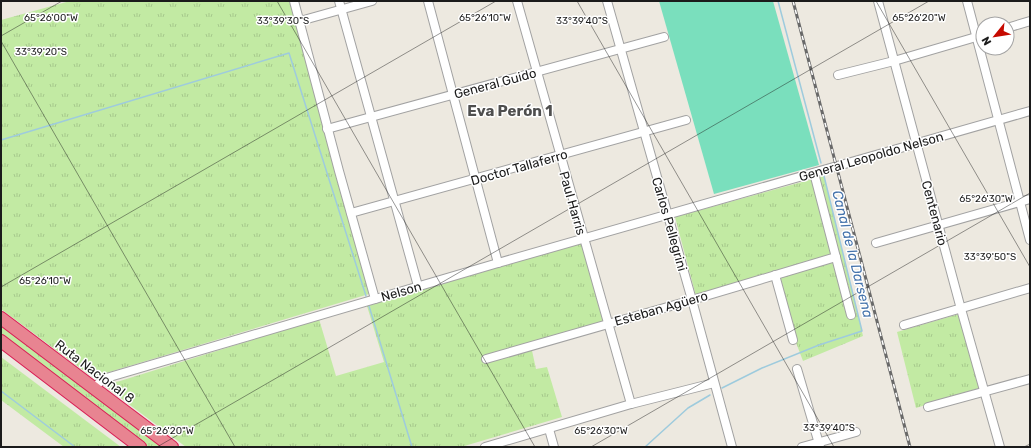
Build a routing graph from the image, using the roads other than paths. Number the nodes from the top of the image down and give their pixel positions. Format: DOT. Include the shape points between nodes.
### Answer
graph roads {
  1 [pos="294,1"];
  2 [pos="372,1"];
  3 [pos="428,1"];
  4 [pos="517,1"];
  5 [pos="606,1"];
  6 [pos="878,1"];
  7 [pos="967,1"];
  8 [pos="340,5"];
  9 [pos="300,21"];
  10 [pos="1030,21"];
  11 [pos="975,23"];
  12 [pos="1015,26"];
  13 [pos="664,37"];
  14 [pos="975,37"];
  15 [pos="620,49"];
  16 [pos="984,56"];
  17 [pos="894,61"];
  18 [pos="537,72"];
  19 [pos="838,75"];
  20 [pos="453,95"];
  21 [pos="1030,111"];
  22 [pos="371,117"];
  23 [pos="686,120"];
  24 [pos="998,120"];
  25 [pos="327,130"];
  26 [pos="644,132"];
  27 [pos="916,144"];
  28 [pos="560,155"];
  29 [pos="814,173"];
  30 [pos="476,179"];
  31 [pos="1030,199"];
  32 [pos="395,201"];
  33 [pos="713,202"];
  34 [pos="1019,202"];
  35 [pos="351,214"];
  36 [pos="667,214"];
  37 [pos="939,225"];
  38 [pos="583,238"];
  39 [pos="1030,240"];
  40 [pos="876,243"];
  41 [pos="836,257"];
  42 [pos="498,263"];
  43 [pos="775,275"];
  44 [pos="418,286"];
  45 [pos="1030,288"];
  46 [pos="375,299"];
  47 [pos="692,300"];
  48 [pos="961,309"];
  49 [pos="851,315"];
  50 [pos="1,318"];
  51 [pos="608,323"];
  52 [pos="904,325"];
  53 [pos="793,340"];
  54 [pos="1,342"];
  55 [pos="486,359"];
  56 [pos="798,369"];
  57 [pos="1030,379"];
  58 [pos="714,383"];
  59 [pos="94,388"];
  60 [pos="985,392"];
  61 [pos="631,404"];
  62 [pos="928,407"];
  63 [pos="549,429"];
  64 [pos="856,432"];
  65 [pos="819,445"];
  66 [pos="140,447"];
  67 [pos="172,447"];
  68 [pos="485,447"];
  69 [pos="554,447"];
  70 [pos="732,447"];
  71 [pos="802,447"];
  72 [pos="1000,447"];
  1 -- 9 [label="street"];
  2 -- 8 [label="street"];
  3 -- 20 [label="street"];
  4 -- 18 [label="street, Paul Harris"];
  5 -- 15 [label="street, Carlos Pellegrini"];
  6 -- 17 [label="street, Centenario"];
  7 -- 11 [label="street"];
  8 -- 9 [label="street"];
  8 -- 22 [label="street"];
  9 -- 25 [label="street"];
  10 -- 12 [label="street"];
  13 -- 15 [label="street, General Guido"];
  14 -- 17 [label="street"];
  15 -- 18 [label="street, General Guido"];
  15 -- 26 [label="street, Carlos Pellegrini"];
  16 -- 24 [label="street"];
  17 -- 19 [label="street"];
  17 -- 27 [label="street, Centenario"];
  18 -- 20 [label="street, General Guido"];
  18 -- 28 [label="street, Paul Harris"];
  20 -- 22 [label="street, General Guido"];
  20 -- 30 [label="street"];
  21 -- 24 [label="street, General Leopoldo Nelson"];
  22 -- 25 [label="street, General Guido"];
  22 -- 32 [label="street"];
  23 -- 26 [label="street, Doctor Tallaferro"];
  24 -- 27 [label="street, General Leopoldo Nelson"];
  24 -- 34 [label="street"];
  25 -- 35 [label="street"];
  26 -- 28 [label="street, Doctor Tallaferro"];
  26 -- 36 [label="street, Carlos Pellegrini"];
  27 -- 29 [label="street, General Leopoldo Nelson"];
  27 -- 37 [label="street, Centenario"];
  28 -- 30 [label="street, Doctor Tallaferro"];
  28 -- 38 [label="street, Paul Harris"];
  29 -- 33 [label="street, General Leopoldo Nelson"];
  29 -- 41 [label="street"];
  30 -- 32 [label="street, Doctor Tallaferro"];
  30 -- 42 [label="street"];
  31 -- 34 [label="street"];
  32 -- 35 [label="street, Doctor Tallaferro"];
  32 -- 44 [label="street"];
  33 -- 36 [label="street, Nelson"];
  34 -- 37 [label="street"];
  34 -- 39 [label="street"];
  35 -- 46 [label="street"];
  36 -- 38 [label="street, Nelson"];
  36 -- 47 [label="street, Carlos Pellegrini"];
  37 -- 40 [label="street"];
  37 -- 48 [label="street, Centenario"];
  38 -- 42 [label="street, Nelson"];
  38 -- 51 [label="street, Paul Harris"];
  41 -- 43 [label="street, Esteban Agüero"];
  41 -- 49 [label="street"];
  42 -- 44 [label="street, Nelson"];
  43 -- 47 [label="street, Esteban Agüero"];
  43 -- 53 [label="street"];
  44 -- 46 [label="street, Nelson"];
  45 -- 48 [label="street"];
  46 -- 59 [label="street, Nelson" via="103,379"];
  47 -- 51 [label="street, Esteban Agüero"];
  47 -- 58 [label="street, Carlos Pellegrini"];
  48 -- 52 [label="street"];
  48 -- 60 [label="street, Centenario"];
  50 -- 59 [label="highway, Ruta Nacional 8"];
  51 -- 55 [label="street, Esteban Agüero"];
  51 -- 61 [label="street, Paul Harris"];
  54 -- 66 [label="highway"];
  56 -- 65 [label="street"];
  57 -- 60 [label="street"];
  58 -- 61 [label="street"];
  58 -- 70 [label="street, Carlos Pellegrini"];
  59 -- 67 [label="highway, Ruta Nacional 8"];
  60 -- 62 [label="street"];
  60 -- 72 [label="street, Centenario"];
  61 -- 63 [label="street"];
  63 -- 68 [label="street"];
  63 -- 69 [label="street"];
  64 -- 65 [label="street"];
  65 -- 71 [label="street"];
}
